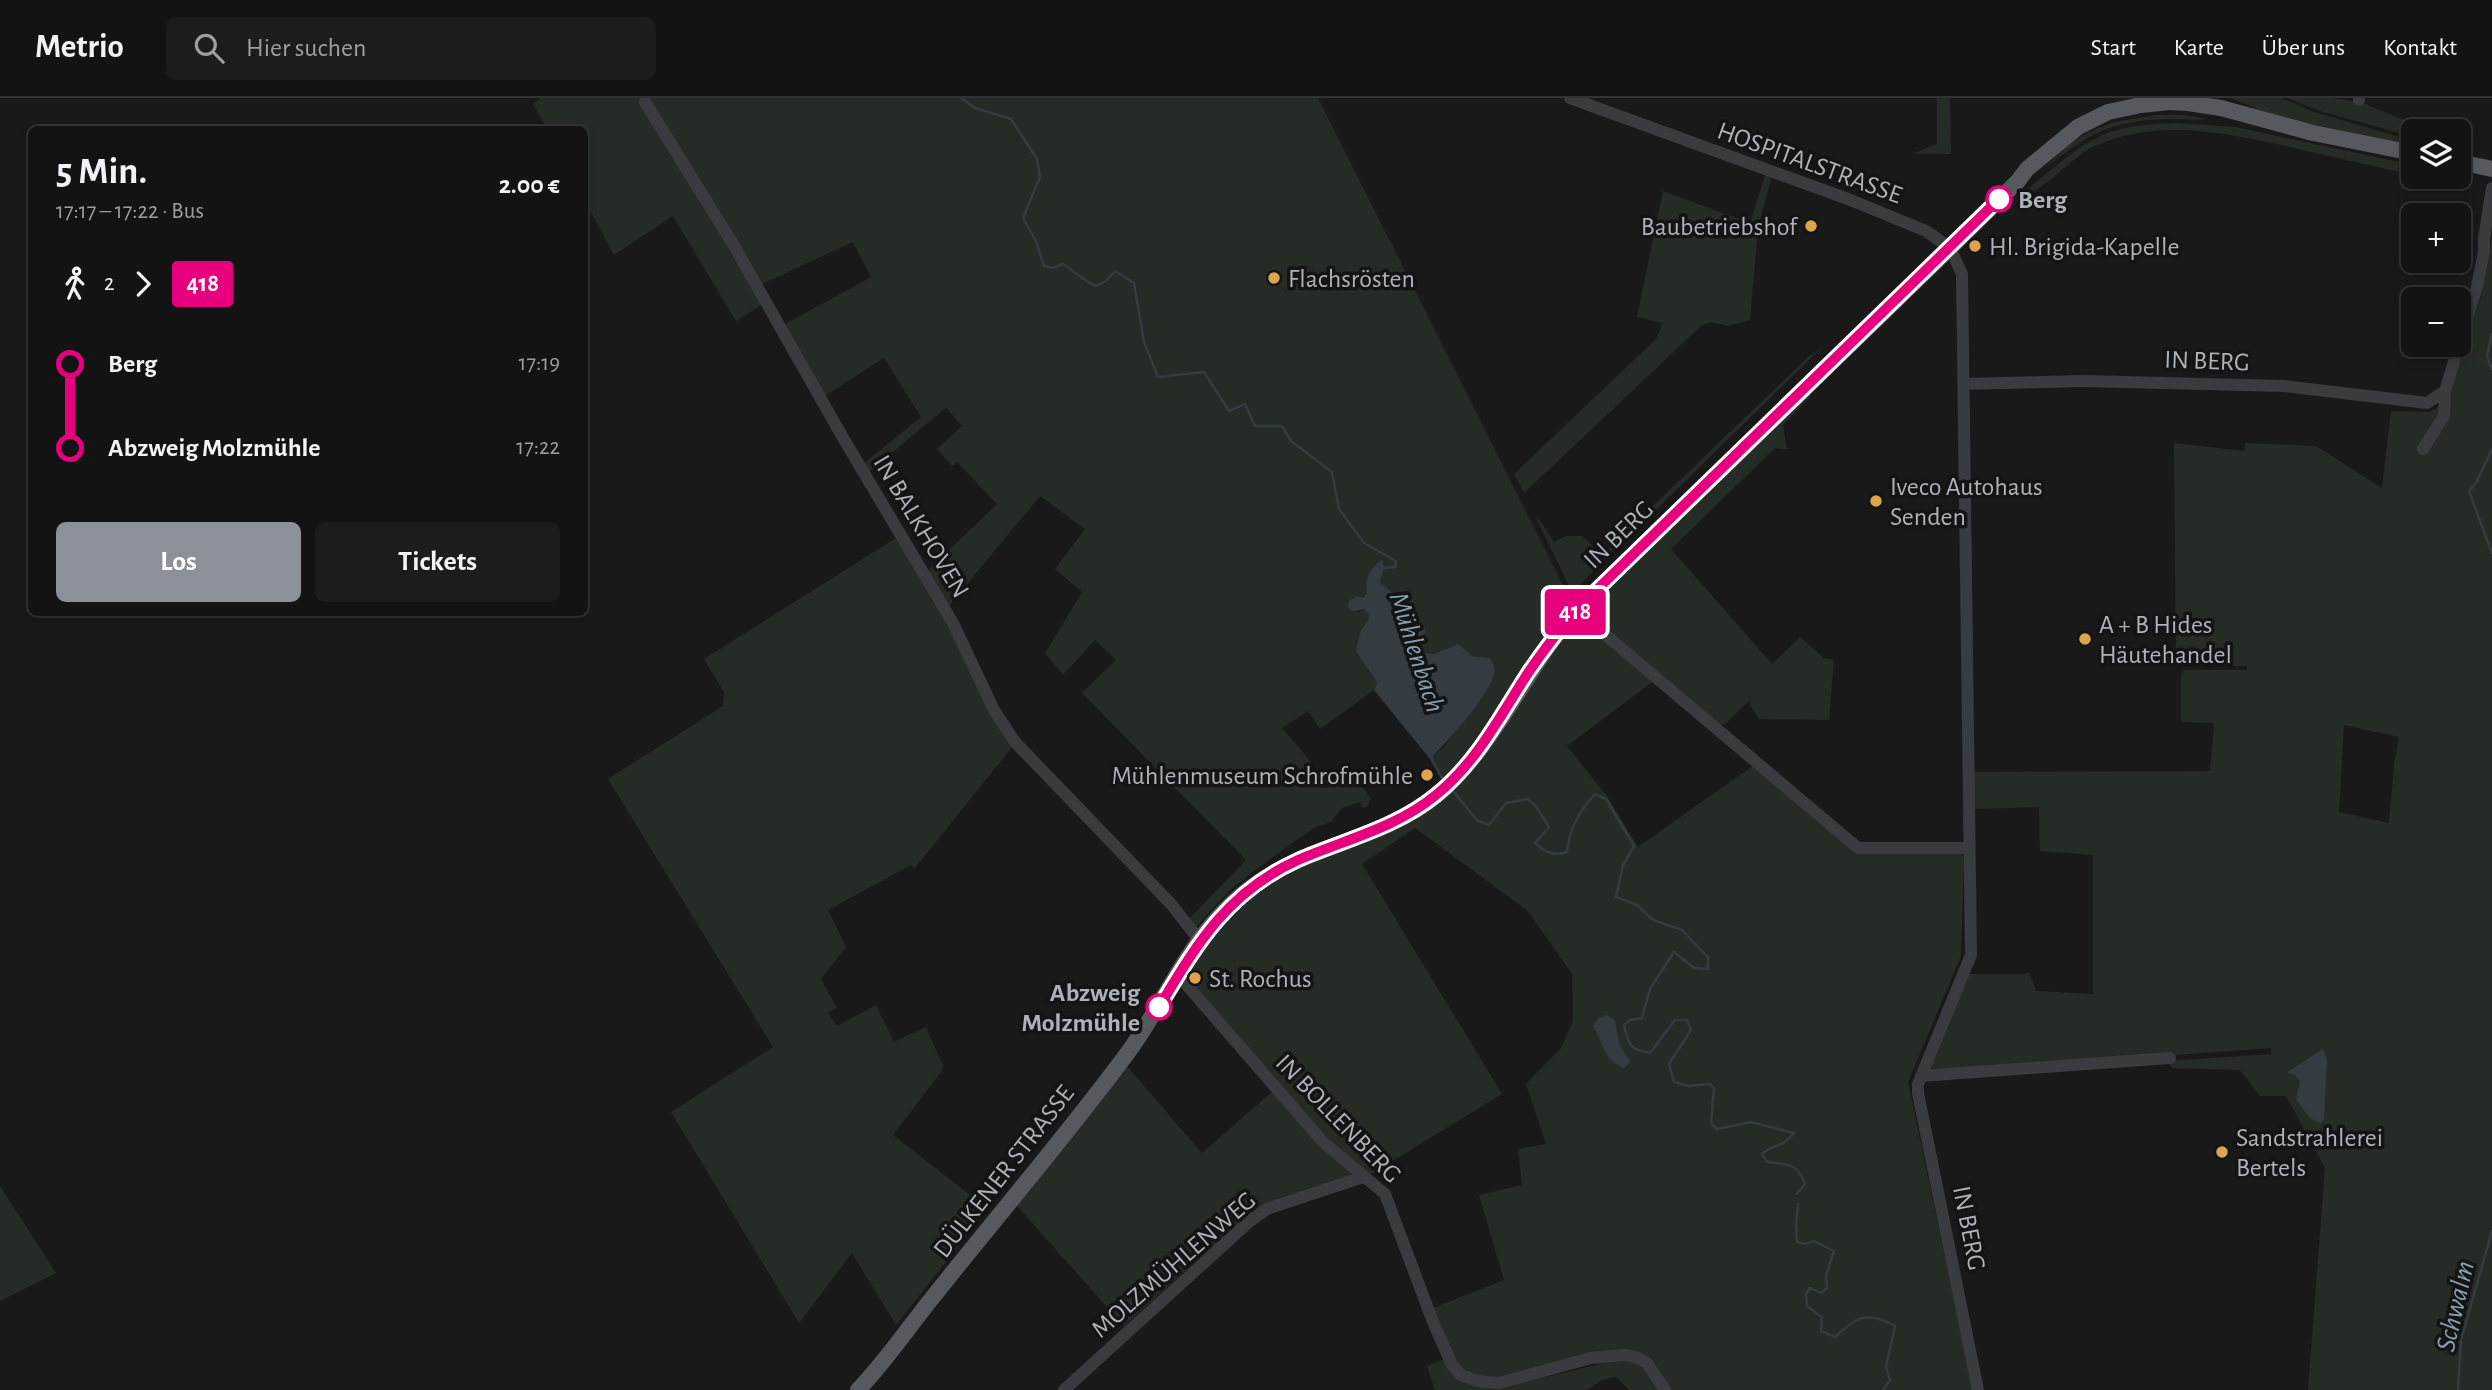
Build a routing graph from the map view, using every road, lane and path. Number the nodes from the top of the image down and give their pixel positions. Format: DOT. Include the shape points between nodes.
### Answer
graph roads {
  1 [pos="1570,98"];
  2 [pos="2220,98"];
  3 [pos="645,102"];
  4 [pos="2193,103"];
  5 [pos="2266,119"];
  6 [pos="2313,133"];
  7 [pos="2401,151"];
  8 [pos="2471,165"];
  9 [pos="2492,169"];
  10 [pos="2492,188"];
  11 [pos="1950,248"];
  12 [pos="1964,384"];
  13 [pos="2445,391"];
  14 [pos="2423,449"];
  15 [pos="1576,610"];
  16 [pos="1333,846"];
  17 [pos="1969,848"];
  18 [pos="1200,941"];
  19 [pos="1178,975"];
  20 [pos="2169,1058"];
  21 [pos="1921,1076"];
  22 [pos="1363,1177"];
  23 [pos="858,1390"];
  24 [pos="1063,1390"];
  25 [pos="1665,1390"];
  26 [pos="1978,1390"];
  1 -- 11 [label="street, HOSPITALSTRASSE" via="1848,198 1926,231"];
  2 -- 5 [label="main road"];
  3 -- 18 [label="street, IN BALKHOVEN" via="953,623 1005,727"];
  4 -- 5 [label="main road"];
  4 -- 6 [label="main road"];
  4 -- 11 [label="main road, IN BERG" via="2141,105 2091,120 2049,148"];
  5 -- 6 [label="main road"];
  6 -- 7 [label="main road"];
  8 -- 9 [label="main road"];
  10 -- 13 [label="street" via="2477,287"];
  11 -- 12 [label="street, IN BERG" via="1962,274"];
  11 -- 15 [label="main road, IN BERG"];
  12 -- 13 [label="street, IN BERG" via="2083,381 2284,386 2427,403"];
  12 -- 17 [label="street, IN BERG"];
  13 -- 14 [label="street" via="2444,416"];
  15 -- 16 [label="main road, IN BERG" via="1461,774 1406,816"];
  15 -- 17 [label="street" via="1858,848"];
  16 -- 18 [label="main road, DÜLKENER STRASSE" via="1269,875 1229,906"];
  17 -- 21 [label="street, IN BERG" via="1971,955"];
  18 -- 19 [label="main road, DÜLKENER STRASSE"];
  19 -- 22 [label="street, IN BOLLENBERG" via="1323,1142"];
  19 -- 23 [label="main road, DÜLKENER STRASSE" via="1129,1050"];
  20 -- 21 [label="street"];
  21 -- 26 [label="street, IN BERG" via="1918,1093"];
  22 -- 24 [label="street, MOLZMÜHLENWEG" via="1266,1209"];
  22 -- 25 [label="street, IN BOLLENBERG" via="1385,1194 1433,1322 1461,1375 1499,1382 1591,1358 1632,1356 1647,1363"];
}
